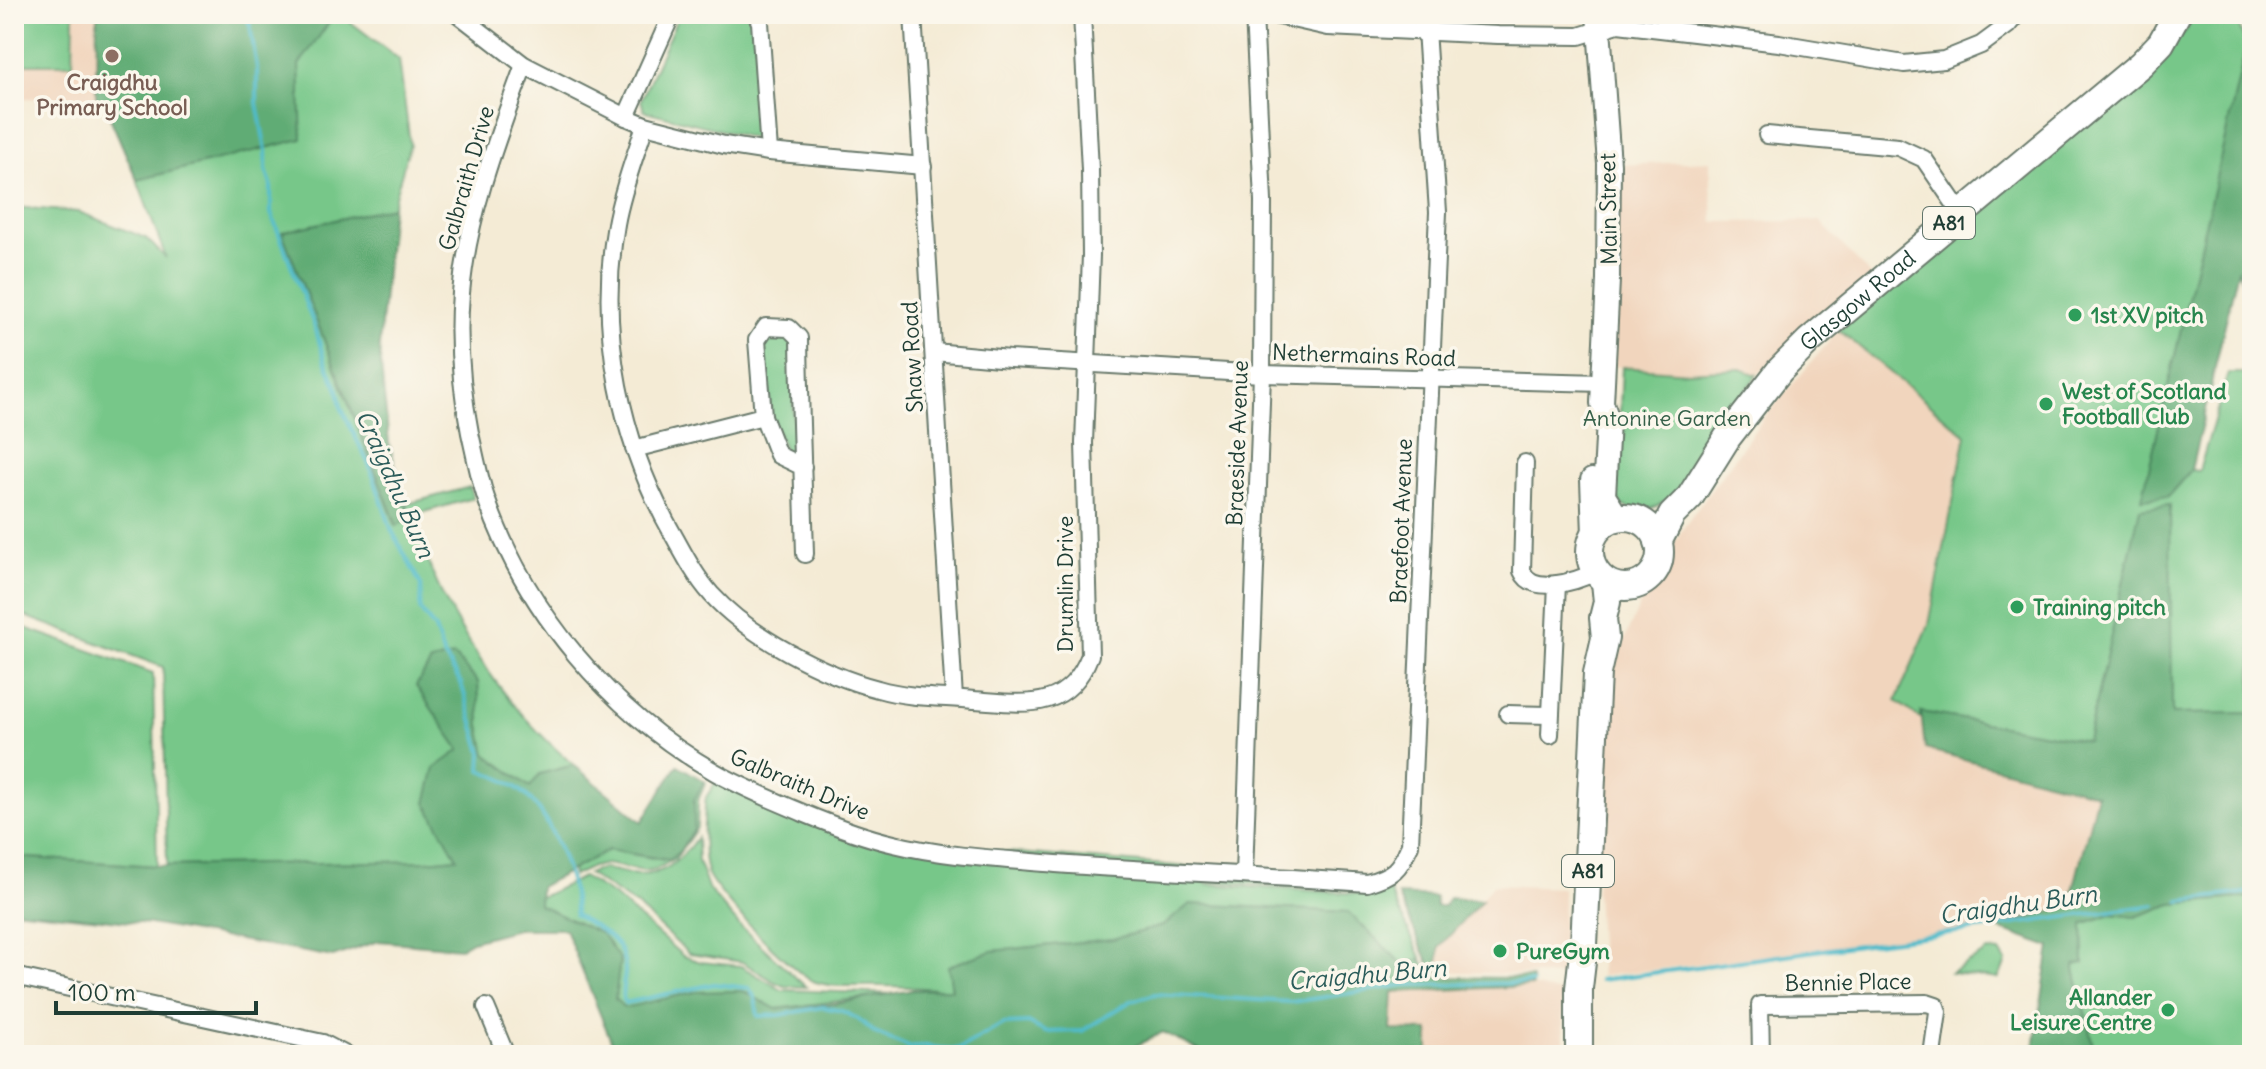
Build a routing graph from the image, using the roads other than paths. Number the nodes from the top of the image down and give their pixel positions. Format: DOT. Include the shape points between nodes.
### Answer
graph roads {
  1 [pos="458,14"];
  2 [pos="672,14"];
  3 [pos="756,14"];
  4 [pos="913,14"];
  5 [pos="1082,14"];
  6 [pos="1254,14"];
  7 [pos="1270,14"];
  8 [pos="1425,14"];
  9 [pos="2017,14"];
  10 [pos="2177,14"];
  11 [pos="1599,22"];
  12 [pos="1425,32"];
  13 [pos="524,65"];
  14 [pos="626,117"];
  15 [pos="645,125"];
  16 [pos="1767,135"];
  17 [pos="769,152"];
  18 [pos="923,166"];
  19 [pos="1961,213"];
  20 [pos="934,352"];
  21 [pos="1086,364"];
  22 [pos="1262,374"];
  23 [pos="1429,379"];
  24 [pos="1602,393"];
  25 [pos="763,416"];
  26 [pos="634,449"];
  27 [pos="1525,463"];
  28 [pos="803,467"];
  29 [pos="1640,527"];
  30 [pos="1594,534"];
  31 [pos="805,554"];
  32 [pos="1610,580"];
  33 [pos="1557,584"];
  34 [pos="954,698"];
  35 [pos="1508,714"];
  36 [pos="1550,715"];
  37 [pos="1550,735"];
  38 [pos="1244,874"];
  39 [pos="14,976"];
  40 [pos="486,1007"];
  41 [pos="346,1055"];
  42 [pos="506,1055"];
  43 [pos="1579,1055"];
  44 [pos="1761,1055"];
  45 [pos="1932,1055"];
  1 -- 13 [label="street"];
  2 -- 14 [label="street"];
  3 -- 17 [label="street"];
  4 -- 18 [label="street, Shaw Road"];
  5 -- 21 [label="street, Drumlin Drive" via="1091,255"];
  6 -- 22 [label="street, Braeside Avenue" via="1263,201"];
  7 -- 12 [label="street" via="1328,27"];
  8 -- 12 [label="street, Braefoot Avenue"];
  9 -- 11 [label="street" via="1981,45 1944,60 1904,64"];
  10 -- 19 [label="main road, Glasgow Road / A81" via="2141,64"];
  11 -- 12 [label="street" via="1579,36"];
  11 -- 24 [label="main road, Main Street" via="1609,164"];
  12 -- 23 [label="street, Braefoot Avenue" via="1438,212"];
  13 -- 14 [label="street"];
  13 -- 38 [label="street, Galbraith Drive" via="489,161 465,259 461,369 486,500 526,583 572,651 631,711 713,771 829,823 893,844 966,857"];
  14 -- 15 [label="street"];
  15 -- 17 [label="street"];
  15 -- 26 [label="street, Drumlin Drive" via="616,223 609,314 618,392"];
  16 -- 19 [label="street" via="1898,147 1924,159"];
  17 -- 18 [label="street"];
  18 -- 20 [label="street, Shaw Road"];
  19 -- 29 [label="main road, Glasgow Road / A81" via="1780,370 1690,497 1672,515"];
  20 -- 21 [label="street, Nethermains Road"];
  20 -- 34 [label="street, Shaw Road"];
  21 -- 22 [label="street, Nethermains Road"];
  21 -- 34 [label="street, Drumlin Drive" via="1090,655 1085,669 1063,694 1044,702"];
  22 -- 23 [label="street, Nethermains Road"];
  22 -- 38 [label="street, Braeside Avenue"];
  23 -- 24 [label="street, Nethermains Road"];
  23 -- 38 [label="street, Braefoot Avenue" via="1410,845 1401,866 1367,883"];
  24 -- 29 [label="main road, Main Street" via="1608,420 1604,496"];
  24 -- 30 [label="main road, Main Street" via="1594,419"];
  25 -- 26 [label="street"];
  25 -- 28 [label="street" via="778,455"];
  25 -- 28 [label="street" via="757,340 766,327 789,328 799,338"];
  26 -- 34 [label="street, Drumlin Drive" via="656,504 697,577 746,625 800,658 857,683 907,695"];
  27 -- 33 [label="street" via="1522,571 1531,583"];
  28 -- 31 [label="street"];
  29 -- 30 [label="main road, A81" via="1604,524"];
  29 -- 32 [label="main road, A81" via="1659,559 1654,572 1644,582"];
  30 -- 32 [label="main road, A81" via="1590,557"];
  32 -- 33 [label="street"];
  32 -- 43 [label="main road, A81" via="1597,673"];
  33 -- 36 [label="street"];
  35 -- 36 [label="street"];
  36 -- 37 [label="street"];
  39 -- 41 [label="street" via="323,1043"];
  40 -- 42 [label="street"];
  44 -- 45 [label="street, Bennie Place" via="1760,1005 1927,1003 1938,1012"];
}
